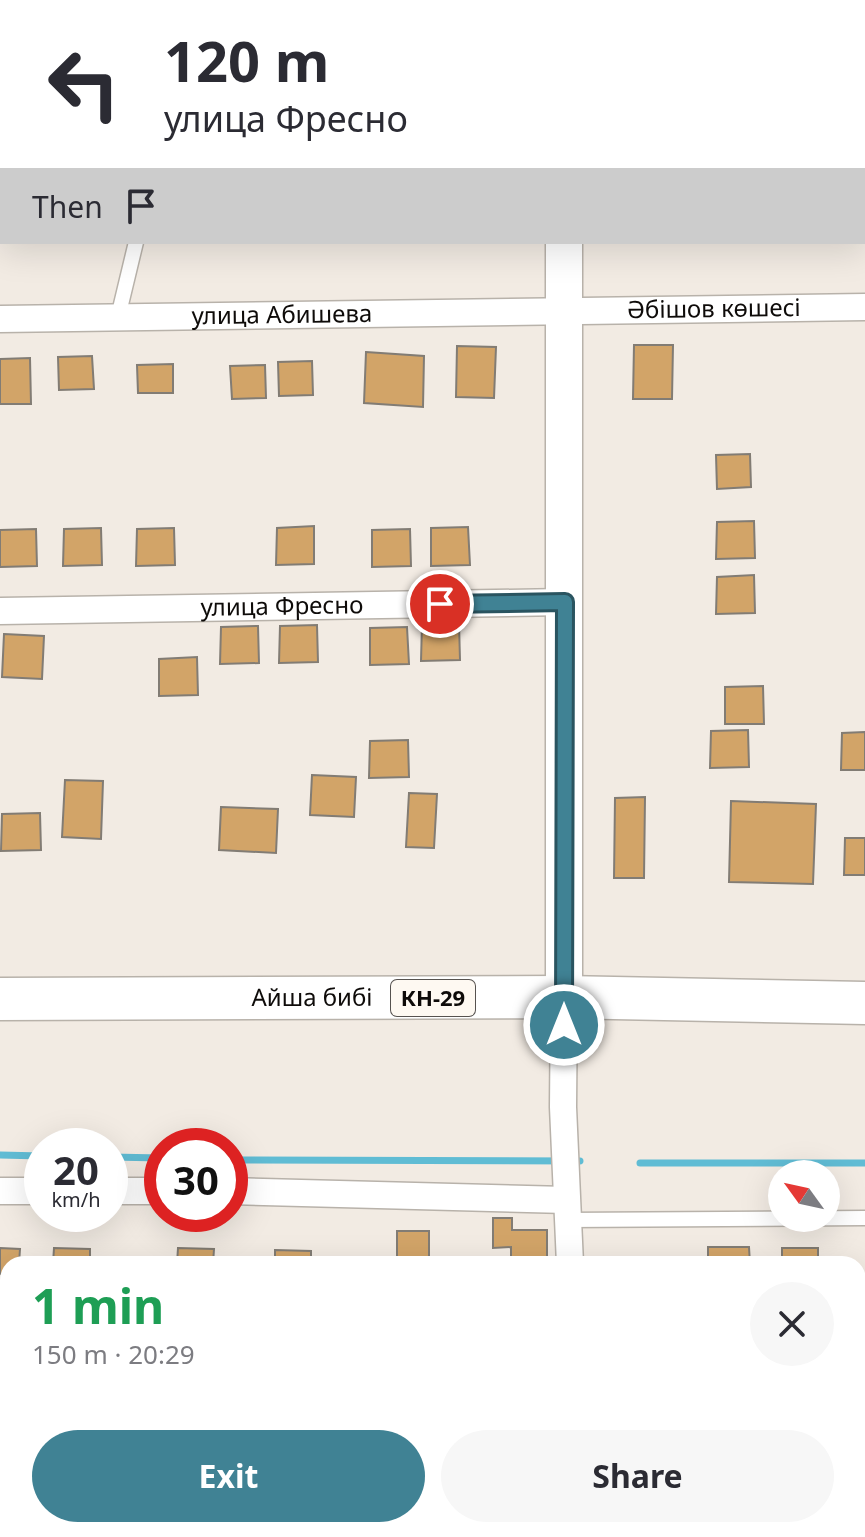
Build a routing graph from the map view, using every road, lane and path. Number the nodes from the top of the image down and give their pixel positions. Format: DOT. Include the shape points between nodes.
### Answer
graph roads {
  1 [pos="136,244"];
  2 [pos="564,244"];
  3 [pos="865,307"];
  4 [pos="564,311"];
  5 [pos="118,317"];
  6 [pos="0,319"];
  7 [pos="565,602"];
  8 [pos="0,611"];
  9 [pos="564,997"];
  10 [pos="0,999"];
  11 [pos="865,1003"];
  12 [pos="0,1191"];
  13 [pos="24,1191"];
  14 [pos="248,1192"];
  15 [pos="566,1201"];
  16 [pos="865,1218"];
  17 [pos="569,1256"];
  1 -- 5 [label="lane"];
  2 -- 4 [label="street"];
  3 -- 4 [label="street, Әбішов көшесі"];
  4 -- 5 [label="street, улица Абишева"];
  4 -- 7 [label="street"];
  5 -- 6 [label="street, улица Абишева"];
  7 -- 8 [label="street, улица Фресно"];
  7 -- 9 [label="street"];
  9 -- 10 [label="main road, Айша бибі / КН-29"];
  9 -- 11 [label="main road, Айша бибі / КН-29"];
  9 -- 15 [label="street"];
  12 -- 13 [label="street"];
  14 -- 15 [label="street"];
  15 -- 16 [label="lane"];
  15 -- 17 [label="street"];
}
